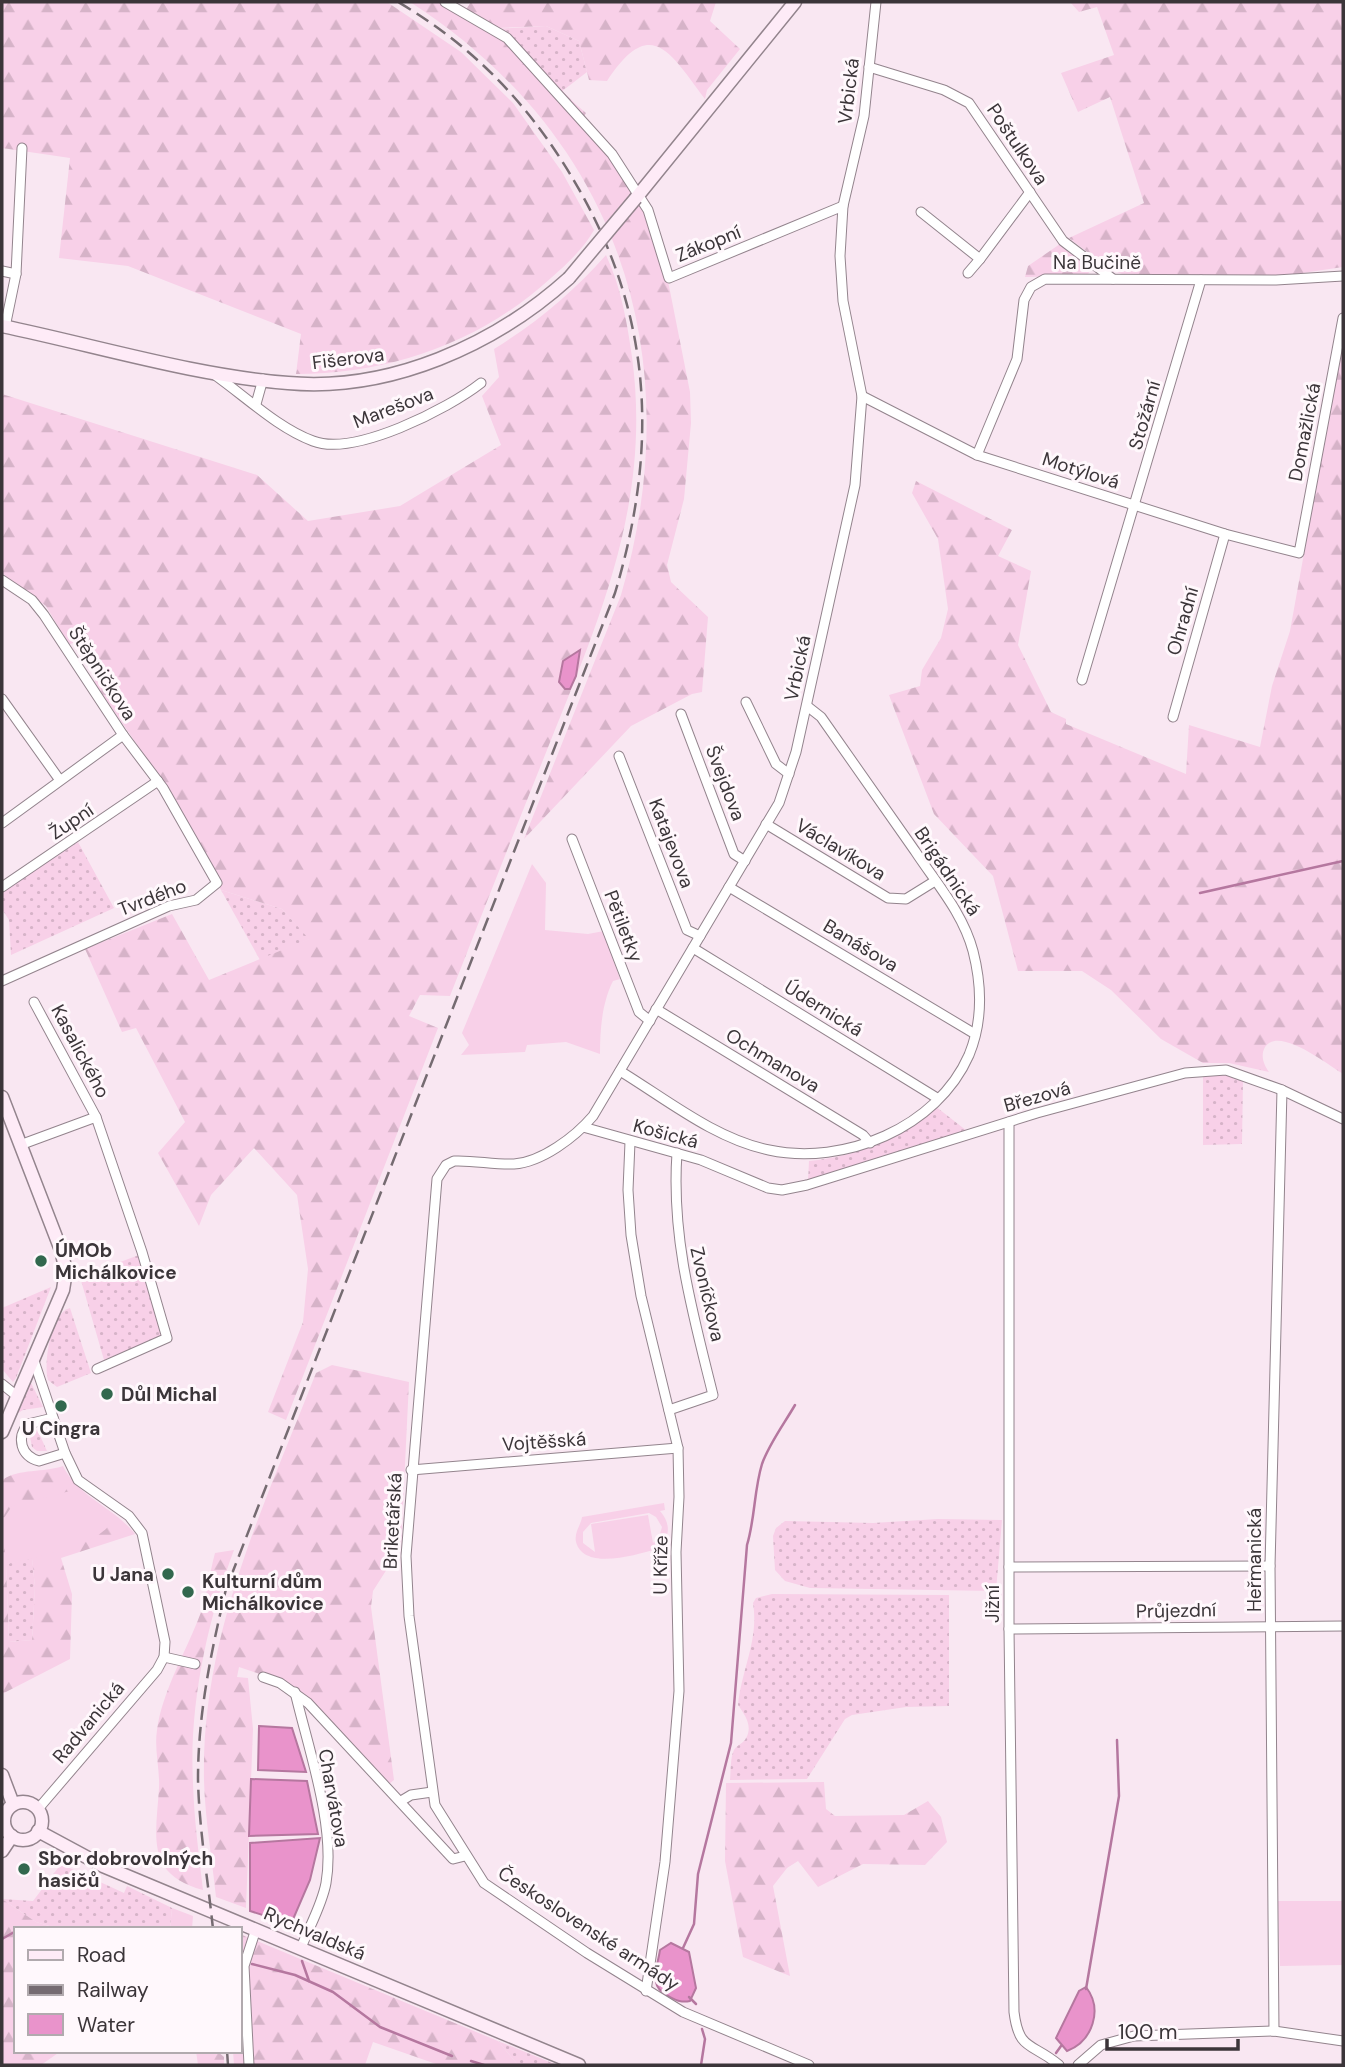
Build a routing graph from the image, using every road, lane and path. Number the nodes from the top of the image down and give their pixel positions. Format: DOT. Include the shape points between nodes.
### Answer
graph roads {
  1 [pos="445,2"];
  2 [pos="795,2"];
  3 [pos="876,2"];
  4 [pos="869,67"];
  5 [pos="22,148"];
  6 [pos="1030,192"];
  7 [pos="638,196"];
  8 [pos="843,206"];
  9 [pos="920,212"];
  10 [pos="980,259"];
  11 [pos="2,271"];
  12 [pos="968,273"];
  13 [pos="16,274"];
  14 [pos="1343,275"];
  15 [pos="1113,279"];
  16 [pos="1201,279"];
  17 [pos="1343,318"];
  18 [pos="4,326"];
  19 [pos="208,370"];
  20 [pos="263,379"];
  21 [pos="481,383"];
  22 [pos="862,396"];
  23 [pos="256,404"];
  24 [pos="976,455"];
  25 [pos="1136,506"];
  26 [pos="1225,534"];
  27 [pos="1299,553"];
  28 [pos="2,580"];
  29 [pos="11,586"];
  30 [pos="2,592"];
  31 [pos="1082,680"];
  32 [pos="2,699"];
  33 [pos="746,702"];
  34 [pos="807,706"];
  35 [pos="681,714"];
  36 [pos="1173,717"];
  37 [pos="124,735"];
  38 [pos="619,756"];
  39 [pos="789,774"];
  40 [pos="59,779"];
  41 [pos="158,780"];
  42 [pos="167,793"];
  43 [pos="2,823"];
  44 [pos="766,824"];
  45 [pos="572,839"];
  46 [pos="745,861"];
  47 [pos="935,881"];
  48 [pos="2,887"];
  49 [pos="729,887"];
  50 [pos="700,936"];
  51 [pos="693,948"];
  52 [pos="2,981"];
  53 [pos="34,1002"];
  54 [pos="656,1010"];
  55 [pos="650,1021"];
  56 [pos="975,1034"];
  57 [pos="620,1071"];
  58 [pos="1282,1090"];
  59 [pos="2,1097"];
  60 [pos="937,1098"];
  61 [pos="96,1117"];
  62 [pos="1343,1119"];
  63 [pos="1009,1122"];
  64 [pos="583,1127"];
  65 [pos="631,1142"];
  66 [pos="870,1143"];
  67 [pos="20,1145"];
  68 [pos="677,1153"];
  69 [pos="738,1175"];
  70 [pos="437,1179"];
  71 [pos="33,1358"];
  72 [pos="97,1369"];
  73 [pos="2,1384"];
  74 [pos="17,1396"];
  75 [pos="669,1410"];
  76 [pos="53,1418"];
  77 [pos="2,1432"];
  78 [pos="678,1448"];
  79 [pos="65,1453"];
  80 [pos="411,1470"];
  81 [pos="1270,1566"];
  82 [pos="1009,1567"];
  83 [pos="1271,1626"];
  84 [pos="1343,1626"];
  85 [pos="1009,1629"];
  86 [pos="164,1657"];
  87 [pos="195,1664"];
  88 [pos="263,1677"];
  89 [pos="295,1692"];
  90 [pos="2,1774"];
  91 [pos="432,1792"];
  92 [pos="401,1801"];
  93 [pos="13,1804"];
  94 [pos="38,1809"];
  95 [pos="38,1831"];
  96 [pos="12,1836"];
  97 [pos="2,1851"];
  98 [pos="465,1856"];
  99 [pos="256,1929"];
  100 [pos="301,1948"];
  101 [pos="646,1991"];
  102 [pos="1274,2031"];
  103 [pos="1343,2041"];
  104 [pos="788,2060"];
  105 [pos="249,2065"];
  106 [pos="579,2065"];
  107 [pos="809,2065"];
  108 [pos="1059,2065"];
  109 [pos="1078,2065"];
  1 -- 7 [label="street" via="506,38 612,154"];
  2 -- 7 [label="street, Fišerova"];
  3 -- 4 [label="street, Vrbická"];
  4 -- 6 [label="street, Poštulkova" via="944,90 970,103"];
  4 -- 8 [label="street, Vrbická" via="864,116"];
  5 -- 13 [label="street"];
  6 -- 10 [label="street"];
  6 -- 15 [label="street, Poštulkova" via="1063,241"];
  7 -- 8 [label="street, Zákopní" via="648,210 668,278"];
  7 -- 20 [label="street, Fišerova, bridge" via="569,278 500,331 426,363 376,377 289,384"];
  8 -- 22 [label="street, Vrbická" via="843,301"];
  9 -- 10 [label="street"];
  10 -- 12 [label="street"];
  11 -- 13 [label="street"];
  13 -- 18 [label="street"];
  14 -- 16 [label="street, Na Bučině"];
  15 -- 16 [label="street, Na Bučině"];
  15 -- 24 [label="street, Na Bučině" via="1045,279 1031,286 1024,300 1017,359"];
  16 -- 25 [label="street, Stožární"];
  17 -- 27 [label="street, Domažlická"];
  18 -- 19 [label="street, Fišerova"];
  19 -- 20 [label="street, Fišerova"];
  19 -- 23 [label="street, Marešova"];
  20 -- 23 [label="street"];
  21 -- 23 [label="street, Marešova" via="462,398 390,430 332,444 297,433"];
  22 -- 24 [label="street, Motýlová"];
  22 -- 34 [label="street, Vrbická" via="855,485"];
  24 -- 25 [label="street, Motýlová"];
  25 -- 26 [label="street, Motýlová"];
  25 -- 31 [label="street, Stožární"];
  26 -- 27 [label="street, Motýlová"];
  26 -- 36 [label="street, Ohradní"];
  28 -- 29 [label="street, Štěpničkova"];
  29 -- 30 [label="street"];
  29 -- 37 [label="street, Štěpničkova" via="44,615"];
  32 -- 40 [label="street"];
  33 -- 39 [label="street" via="776,764"];
  34 -- 39 [label="street, Vrbická"];
  34 -- 47 [label="street, Brigádnická" via="821,717"];
  35 -- 46 [label="street, Švejdova" via="734,854"];
  37 -- 40 [label="street"];
  37 -- 41 [label="street, Štěpničkova"];
  38 -- 50 [label="street, Katajevova" via="687,930"];
  39 -- 44 [label="street, Vrbická"];
  40 -- 43 [label="street"];
  41 -- 42 [label="street, Štěpničkova"];
  41 -- 48 [label="street, Župní"];
  42 -- 52 [label="street, Tvrdého" via="217,883 214,888 196,900 169,906"];
  44 -- 46 [label="street, Vrbická"];
  44 -- 47 [label="street, Václavíkova" via="888,898 906,899"];
  45 -- 55 [label="street, Pětiletky" via="639,1012"];
  46 -- 49 [label="street, Vrbická"];
  47 -- 56 [label="street, Brigádnická" via="959,915 973,950 980,998"];
  49 -- 50 [label="street, Vrbická"];
  49 -- 56 [label="street, Banášova"];
  50 -- 51 [label="street, Vrbická"];
  51 -- 54 [label="street, Vrbická"];
  51 -- 60 [label="street, Údernická"];
  53 -- 61 [label="street, Kasalického"];
  54 -- 55 [label="street, Vrbická"];
  54 -- 66 [label="street, Ochmanova"];
  55 -- 57 [label="street, Vrbická"];
  56 -- 60 [label="street, Brigádnická" via="960,1070"];
  57 -- 64 [label="street, Vrbická"];
  57 -- 66 [label="street, Brigádnická" via="720,1132 768,1150 830,1153"];
  58 -- 62 [label="street, Březová"];
  58 -- 63 [label="street, Březová" via="1226,1070 1185,1073"];
  58 -- 81 [label="street, Heřmanická"];
  59 -- 67 [label="street"];
  60 -- 66 [label="street, Brigádnická" via="909,1122"];
  61 -- 67 [label="street, Kasalického"];
  61 -- 72 [label="street, Kasalického" via="167,1339"];
  63 -- 69 [label="street, Březová" via="807,1185 775,1189"];
  63 -- 82 [label="street, Jižní"];
  64 -- 65 [label="street, Košická"];
  64 -- 70 [label="street, Vrbická" via="522,1163 454,1161"];
  65 -- 68 [label="street, Košická"];
  65 -- 75 [label="street, U Kříže" via="629,1213 637,1274"];
  67 -- 71 [label="street" via="66,1271 63,1290"];
  68 -- 69 [label="street, Košická"];
  68 -- 75 [label="street, Zvoníčkova" via="674,1191 679,1248 713,1395"];
  70 -- 80 [label="street, Briketářská"];
  71 -- 74 [label="street"];
  71 -- 76 [label="street"];
  73 -- 74 [label="street"];
  74 -- 77 [label="street"];
  75 -- 78 [label="street, U Kříže"];
  76 -- 79 [label="street"];
  76 -- 79 [label="street" via="28,1424 22,1446 28,1456 39,1461"];
  78 -- 80 [label="street, Vojtěšská"];
  78 -- 101 [label="street, U Kříže" via="679,1691 665,1862"];
  79 -- 86 [label="street" via="78,1480 129,1516 142,1533 163,1631"];
  80 -- 91 [label="street, Briketářská" via="407,1587"];
  81 -- 82 [label="street"];
  81 -- 83 [label="street, Heřmanická"];
  82 -- 85 [label="street, Jižní"];
  83 -- 84 [label="street, Průjezdní"];
  83 -- 85 [label="street, Průjezdní"];
  83 -- 102 [label="street, Heřmanická"];
  85 -- 108 [label="street, Jižní" via="1014,2012 1022,2041"];
  86 -- 87 [label="street"];
  86 -- 94 [label="street, Radvanická"];
  88 -- 89 [label="street"];
  89 -- 92 [label="street, Československé armády"];
  89 -- 100 [label="street, Charvátova" via="325,1822 327,1856 324,1892"];
  90 -- 93 [label="street"];
  91 -- 92 [label="street"];
  91 -- 98 [label="street, Briketářská" via="440,1816"];
  92 -- 98 [label="street, Československé armády" via="453,1859"];
  93 -- 94 [label="street" via="26,1802"];
  93 -- 96 [label="street" via="4,1819"];
  94 -- 95 [label="street" via="42,1820"];
  95 -- 96 [label="street" via="26,1839"];
  95 -- 99 [label="street, Rychvaldská" via="103,1866"];
  96 -- 97 [label="street"];
  98 -- 101 [label="street, Československé armády" via="495,1892"];
  99 -- 100 [label="street, Rychvaldská"];
  99 -- 105 [label="street" via="244,1966"];
  100 -- 106 [label="street, Rychvaldská"];
  101 -- 104 [label="street, Československé armády"];
  102 -- 103 [label="street"];
  102 -- 109 [label="street" via="1134,2036 1101,2045"];
  104 -- 107 [label="street, Československé armády"];
}
